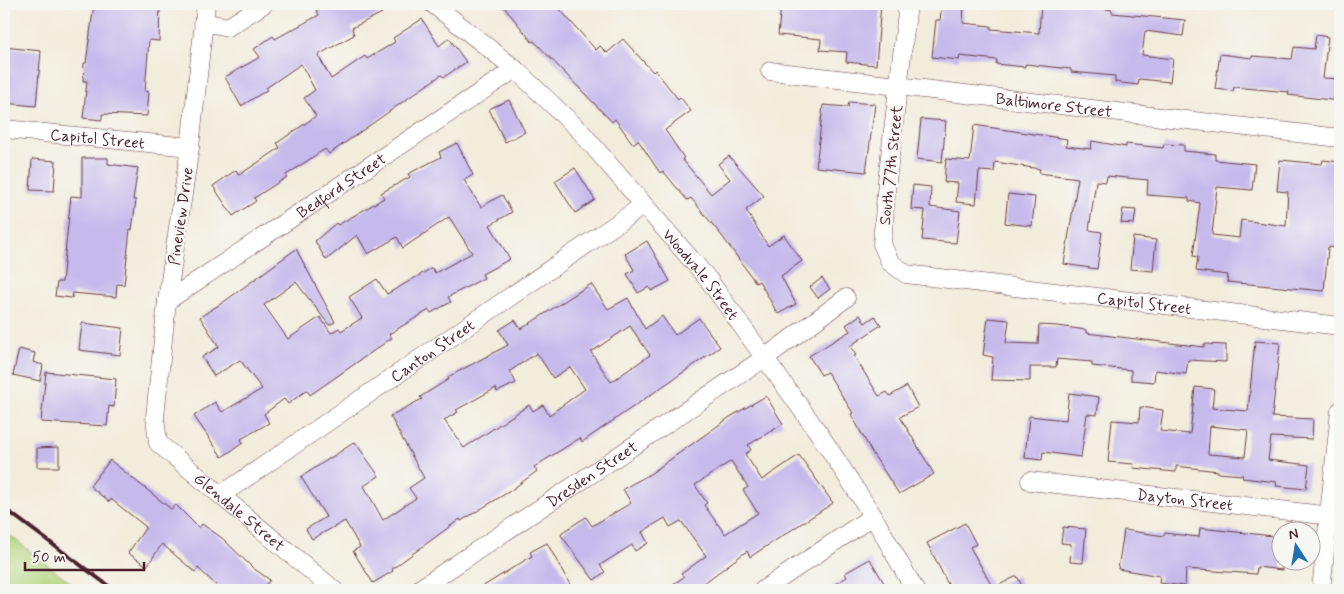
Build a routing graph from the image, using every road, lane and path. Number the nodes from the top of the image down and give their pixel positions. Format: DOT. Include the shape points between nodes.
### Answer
graph roads {
  1 [pos="206,4"];
  2 [pos="264,4"];
  3 [pos="433,4"];
  4 [pos="908,4"];
  5 [pos="203,22"];
  6 [pos="515,69"];
  7 [pos="770,71"];
  8 [pos="898,85"];
  9 [pos="4,128"];
  10 [pos="1340,138"];
  11 [pos="190,148"];
  12 [pos="644,205"];
  13 [pos="949,279"];
  14 [pos="846,298"];
  15 [pos="167,301"];
  16 [pos="1340,326"];
  17 [pos="766,357"];
  18 [pos="1340,411"];
  19 [pos="156,427"];
  20 [pos="1030,481"];
  21 [pos="221,495"];
  22 [pos="873,516"];
  23 [pos="1334,516"];
  24 [pos="334,590"];
  25 [pos="418,590"];
  26 [pos="763,590"];
  27 [pos="915,590"];
  28 [pos="1321,590"];
  1 -- 5 [label="street, Pineview Drive"];
  2 -- 5 [label="street" via="228,27"];
  3 -- 6 [label="street, Woodvale Street"];
  4 -- 8 [label="street, South 77th Street"];
  5 -- 11 [label="street, Pineview Drive"];
  6 -- 12 [label="street, Woodvale Street" via="581,132"];
  6 -- 15 [label="street, Bedford Street"];
  7 -- 8 [label="street, Baltimore Street"];
  8 -- 10 [label="street, Baltimore Street"];
  8 -- 13 [label="street, South 77th Street" via="882,244 890,262 906,274"];
  9 -- 11 [label="street, Capitol Street"];
  11 -- 15 [label="street, Pineview Drive"];
  12 -- 17 [label="street, Woodvale Street" via="708,279"];
  12 -- 21 [label="street, Canton Street"];
  13 -- 16 [label="street, Capitol Street"];
  14 -- 17 [label="street, Dresden Street"];
  15 -- 19 [label="street, Pineview Drive"];
  17 -- 22 [label="street, Woodvale Street"];
  17 -- 25 [label="street, Dresden Street"];
  18 -- 23 [label="street"];
  19 -- 21 [label="street, Glendale Street" via="158,442"];
  20 -- 23 [label="street, Dayton Street"];
  21 -- 24 [label="street, Glendale Street"];
  22 -- 26 [label="street"];
  22 -- 27 [label="street, Woodvale Street"];
  23 -- 28 [label="street"];
}
